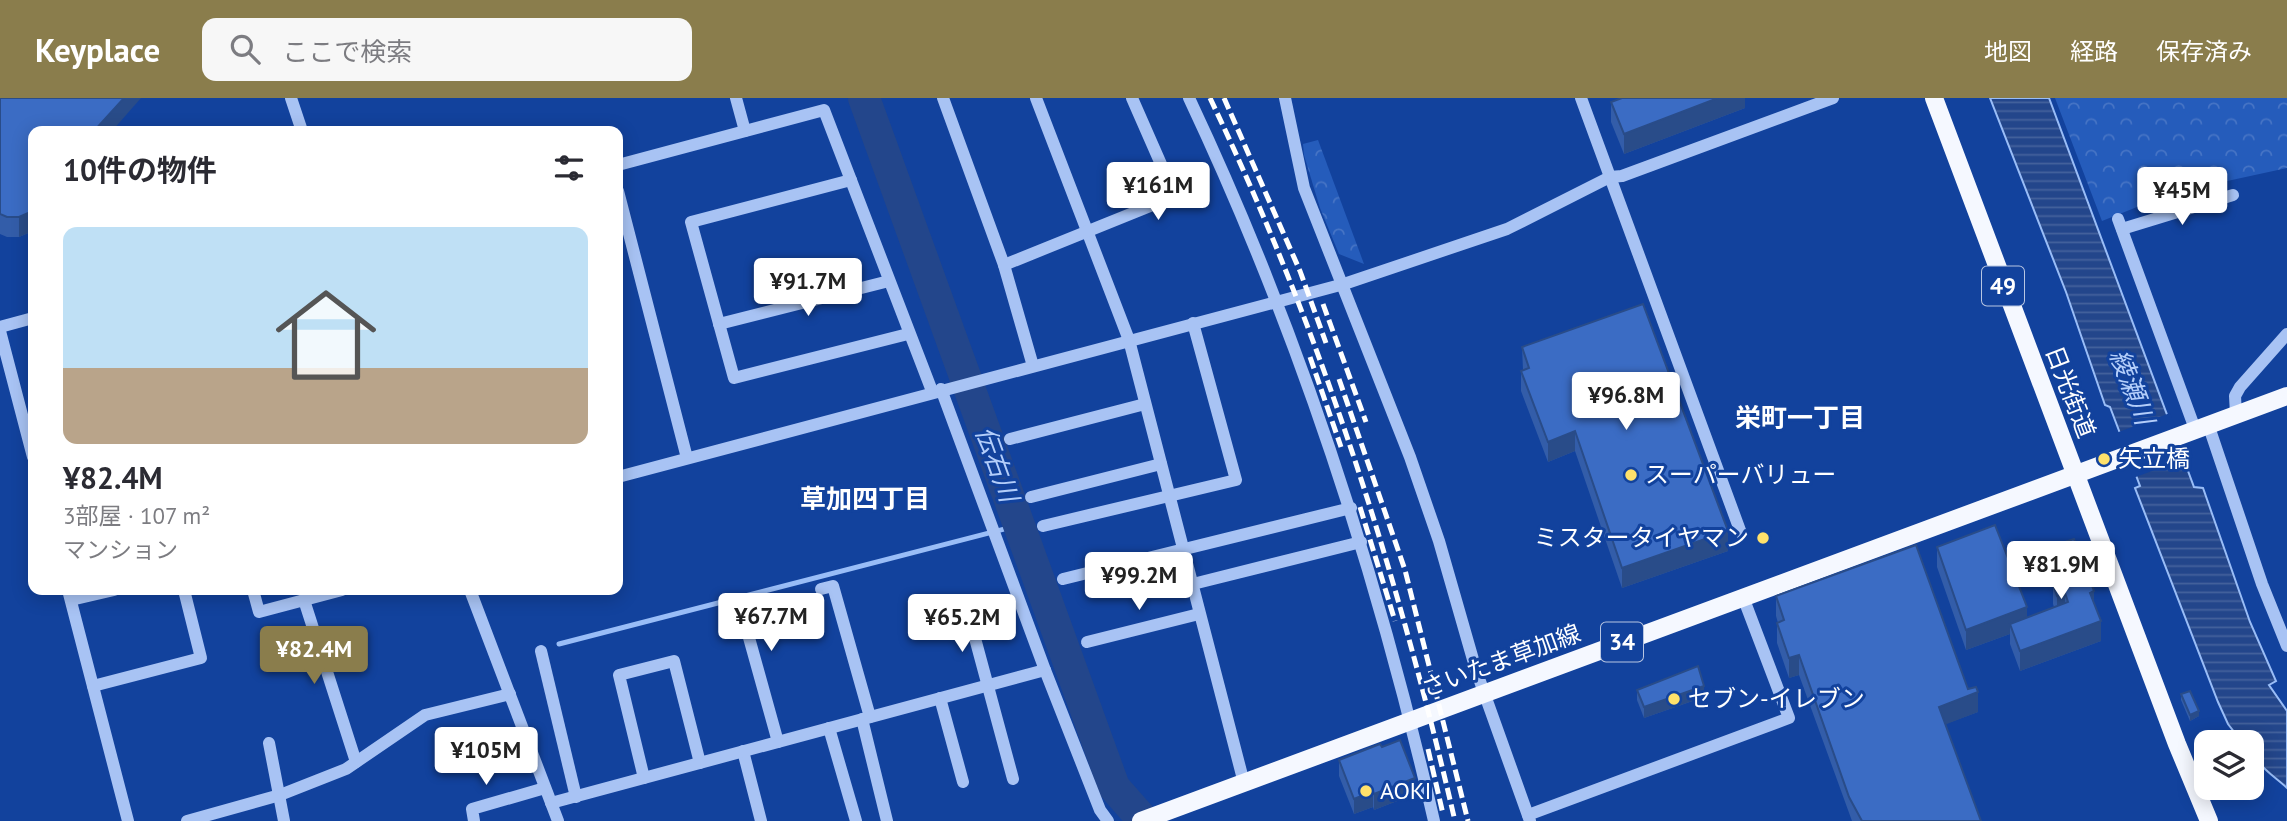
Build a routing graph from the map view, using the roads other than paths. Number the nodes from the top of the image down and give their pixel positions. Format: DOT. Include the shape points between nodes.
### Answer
graph roads {
  1 [pos="290,98"];
  2 [pos="736,98"];
  3 [pos="943,98"];
  4 [pos="1036,98"];
  5 [pos="1132,98"];
  6 [pos="1189,98"];
  7 [pos="1285,98"];
  8 [pos="1581,98"];
  9 [pos="1833,98"];
  10 [pos="1934,98"];
  11 [pos="828,104"];
  12 [pos="300,126"];
  13 [pos="745,131"];
  14 [pos="623,164"];
  15 [pos="1610,177"];
  16 [pos="850,180"];
  17 [pos="2233,195"];
  18 [pos="623,210"];
  19 [pos="1086,233"];
  20 [pos="1004,265"];
  21 [pos="889,281"];
  22 [pos="1344,284"];
  23 [pos="1277,302"];
  24 [pos="28,320"];
  25 [pos="1193,323"];
  26 [pos="719,324"];
  27 [pos="0,329"];
  28 [pos="908,334"];
  29 [pos="2287,334"];
  30 [pos="1129,340"];
  31 [pos="1033,366"];
  32 [pos="940,390"];
  33 [pos="2287,396"];
  34 [pos="1145,404"];
  35 [pos="2236,414"];
  36 [pos="2197,428"];
  37 [pos="28,438"];
  38 [pos="1010,439"];
  39 [pos="687,458"];
  40 [pos="1161,464"];
  41 [pos="2075,473"];
  42 [pos="623,476"];
  43 [pos="1031,497"];
  44 [pos="1170,497"];
  45 [pos="1350,508"];
  46 [pos="1043,526"];
  47 [pos="1741,533"];
  48 [pos="1361,542"];
  49 [pos="1184,549"];
  50 [pos="1063,579"];
  51 [pos="1193,584"];
  52 [pos="821,589"];
  53 [pos="70,595"];
  54 [pos="185,595"];
  55 [pos="254,595"];
  56 [pos="322,595"];
  57 [pos="472,595"];
  58 [pos="1743,597"];
  59 [pos="304,600"];
  60 [pos="729,612"];
  61 [pos="1199,614"];
  62 [pos="969,616"];
  63 [pos="1087,642"];
  64 [pos="2287,646"];
  65 [pos="541,651"];
  66 [pos="1045,670"];
  67 [pos="988,684"];
  68 [pos="93,686"];
  69 [pos="510,694"];
  70 [pos="1484,694"];
  71 [pos="940,698"];
  72 [pos="866,718"];
  73 [pos="1411,721"];
  74 [pos="829,728"];
  75 [pos="778,742"];
  76 [pos="269,743"];
  77 [pos="743,751"];
  78 [pos="356,762"];
  79 [pos="700,763"];
  80 [pos="644,778"];
  81 [pos="1013,779"];
  82 [pos="963,782"];
  83 [pos="1244,783"];
  84 [pos="545,788"];
  85 [pos="280,795"];
  86 [pos="576,797"];
  87 [pos="551,803"];
  88 [pos="1529,818"];
  89 [pos="128,821"];
  90 [pos="187,821"];
  91 [pos="284,821"];
  92 [pos="474,821"];
  93 [pos="558,821"];
  94 [pos="761,821"];
  95 [pos="856,821"];
  96 [pos="887,821"];
  97 [pos="1108,821"];
  98 [pos="1141,821"];
  99 [pos="1434,821"];
  100 [pos="2209,821"];
  1 -- 12 [label="street"];
  2 -- 13 [label="street"];
  3 -- 20 [label="street"];
  4 -- 19 [label="street"];
  5 -- 19 [label="street" via="1175,196"];
  6 -- 23 [label="street"];
  7 -- 22 [label="street" via="1304,188"];
  8 -- 15 [label="street"];
  9 -- 15 [label="street"];
  10 -- 41 [label="main road, 日光街道 / 49"];
  11 -- 13 [label="street"];
  11 -- 16 [label="street"];
  13 -- 14 [label="street"];
  15 -- 22 [label="street" via="1507,229"];
  15 -- 47 [label="street"];
  16 -- 21 [label="street"];
  16 -- 26 [label="street" via="691,222"];
  17 -- 36 [label="street" via="2120,224"];
  18 -- 39 [label="street"];
  19 -- 20 [label="street"];
  19 -- 30 [label="street"];
  20 -- 31 [label="street"];
  21 -- 26 [label="street"];
  21 -- 28 [label="street"];
  22 -- 23 [label="street"];
  22 -- 70 [label="street" via="1418,480"];
  23 -- 25 [label="street"];
  23 -- 45 [label="street"];
  24 -- 27 [label="street"];
  25 -- 30 [label="street"];
  25 -- 44 [label="street" via="1236,480"];
  26 -- 28 [label="street" via="734,378"];
  27 -- 37 [label="street"];
  28 -- 32 [label="street"];
  29 -- 35 [label="street" via="2240,387 2235,396"];
  30 -- 31 [label="street"];
  30 -- 34 [label="street"];
  31 -- 32 [label="street"];
  32 -- 39 [label="street"];
  32 -- 66 [label="street"];
  33 -- 35 [label="main road, さいたま草加線"];
  34 -- 38 [label="street"];
  34 -- 40 [label="street"];
  35 -- 36 [label="main road, さいたま草加線"];
  36 -- 41 [label="main road, さいたま草加線"];
  36 -- 64 [label="street"];
  39 -- 42 [label="street"];
  40 -- 43 [label="street"];
  40 -- 44 [label="street"];
  41 -- 58 [label="main road, さいたま草加線 / 34"];
  41 -- 100 [label="main road, 日光街道 / 49"];
  44 -- 46 [label="street"];
  44 -- 49 [label="street"];
  45 -- 48 [label="street"];
  45 -- 49 [label="street"];
  48 -- 51 [label="street"];
  48 -- 73 [label="street"];
  49 -- 50 [label="street"];
  49 -- 51 [label="street"];
  51 -- 61 [label="street"];
  52 -- 72 [label="street" via="833,586"];
  53 -- 68 [label="street"];
  54 -- 68 [label="street" via="201,658"];
  55 -- 59 [label="street" via="259,612"];
  56 -- 59 [label="street"];
  57 -- 69 [label="street"];
  58 -- 70 [label="main road, さいたま草加線 / 34"];
  58 -- 88 [label="street" via="1788,718"];
  59 -- 78 [label="street"];
  60 -- 75 [label="street" via="741,609"];
  61 -- 63 [label="street"];
  61 -- 83 [label="street"];
  62 -- 67 [label="street"];
  65 -- 86 [label="street"];
  66 -- 67 [label="street"];
  66 -- 97 [label="street"];
  67 -- 71 [label="street"];
  67 -- 81 [label="street"];
  68 -- 89 [label="street"];
  69 -- 78 [label="street" via="425,715"];
  69 -- 84 [label="street"];
  70 -- 73 [label="main road, さいたま草加線 / 34"];
  70 -- 88 [label="street"];
  71 -- 72 [label="street"];
  71 -- 82 [label="street"];
  72 -- 74 [label="street"];
  72 -- 96 [label="street"];
  73 -- 83 [label="main road, さいたま草加線 / 34"];
  73 -- 99 [label="street"];
  74 -- 75 [label="street"];
  74 -- 95 [label="street"];
  75 -- 77 [label="street"];
  76 -- 85 [label="street"];
  77 -- 79 [label="street"];
  77 -- 94 [label="street"];
  78 -- 85 [label="street"];
  79 -- 80 [label="street"];
  79 -- 80 [label="street" via="674,661 619,675"];
  80 -- 86 [label="street"];
  83 -- 98 [label="main road, さいたま草加線 / 34"];
  84 -- 87 [label="street"];
  84 -- 92 [label="street" via="472,809"];
  85 -- 90 [label="street"];
  85 -- 91 [label="street"];
  86 -- 87 [label="street"];
  87 -- 93 [label="street"];
}
